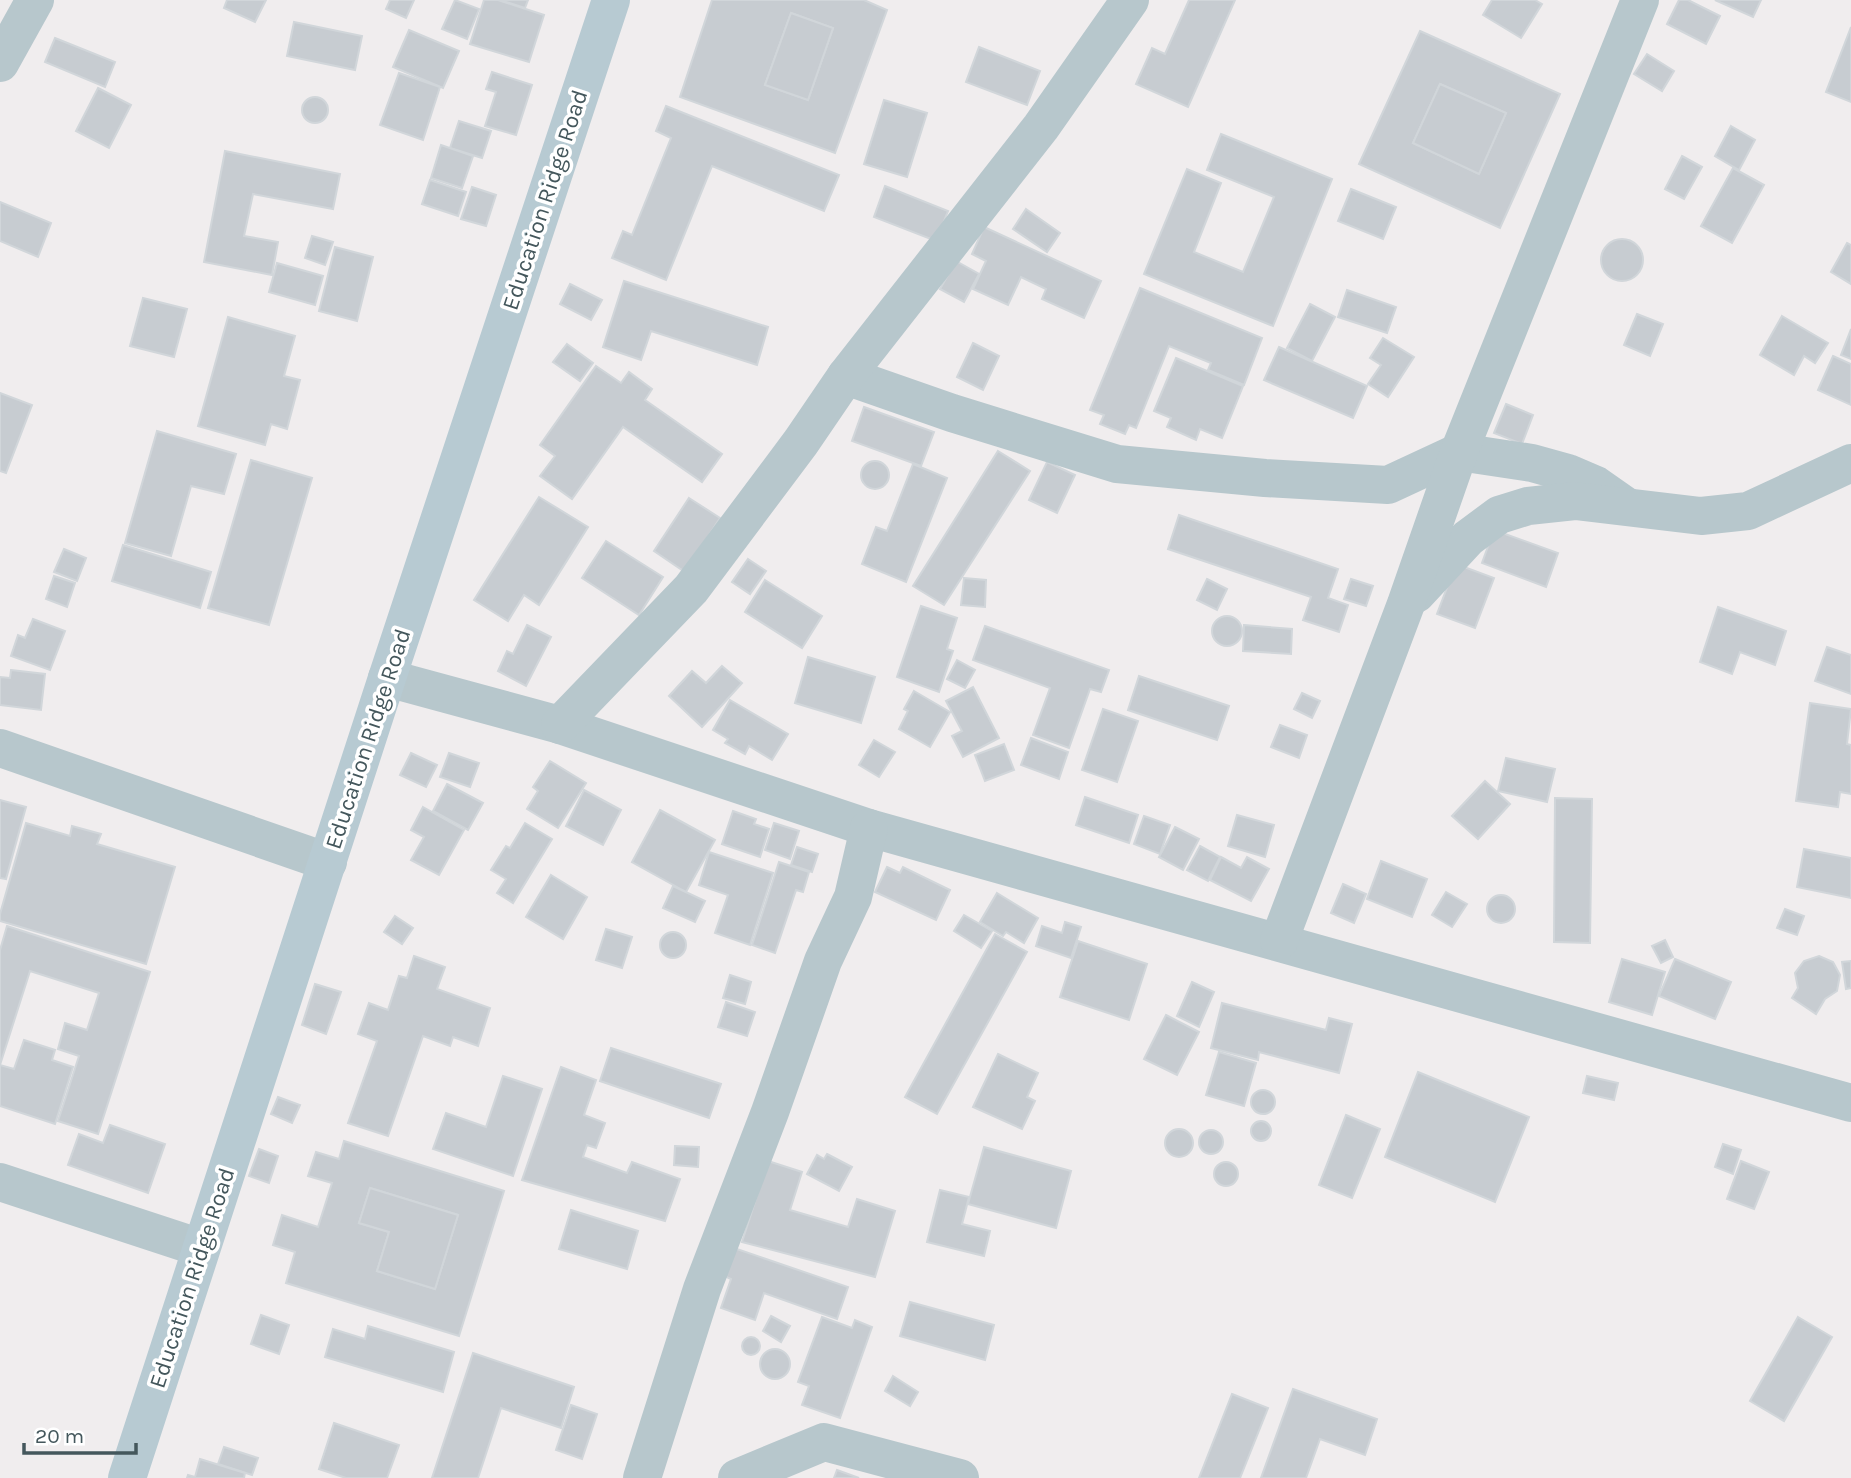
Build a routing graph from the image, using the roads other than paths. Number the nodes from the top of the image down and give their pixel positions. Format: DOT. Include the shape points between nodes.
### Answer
graph roads {
  1 [pos="35,0"];
  2 [pos="611,0"];
  3 [pos="1130,0"];
  4 [pos="1640,0"];
  5 [pos="0,63"];
  6 [pos="846,376"];
  7 [pos="1459,452"];
  8 [pos="1851,463"];
  9 [pos="1626,506"];
  10 [pos="1406,604"];
  11 [pos="387,678"];
  12 [pos="560,726"];
  13 [pos="0,748"];
  14 [pos="869,828"];
  15 [pos="328,862"];
  16 [pos="1279,941"];
  17 [pos="1851,1103"];
  18 [pos="0,1182"];
  19 [pos="201,1248"];
  20 [pos="127,1478"];
  21 [pos="642,1478"];
  22 [pos="737,1478"];
  23 [pos="960,1478"];
  1 -- 5 [label="street"];
  2 -- 11 [label="main road, Education Ridge Road"];
  3 -- 6 [label="street" via="1041,127"];
  4 -- 7 [label="street"];
  6 -- 7 [label="street" via="1117,464 1388,485"];
  6 -- 12 [label="street" via="691,589"];
  7 -- 9 [label="street" via="1568,473"];
  7 -- 10 [label="street"];
  8 -- 9 [label="street" via="1748,511 1701,516"];
  9 -- 10 [label="street" via="1575,501 1499,514 1468,538"];
  10 -- 16 [label="street"];
  11 -- 12 [label="street"];
  11 -- 15 [label="main road, Education Ridge Road"];
  12 -- 14 [label="street"];
  13 -- 15 [label="street"];
  14 -- 16 [label="street"];
  14 -- 21 [label="street" via="853,897 823,961 702,1289"];
  15 -- 19 [label="main road, Education Ridge Road"];
  16 -- 17 [label="street"];
  18 -- 19 [label="street"];
  19 -- 20 [label="main road, Education Ridge Road"];
  22 -- 23 [label="street" via="824,1442"];
}
